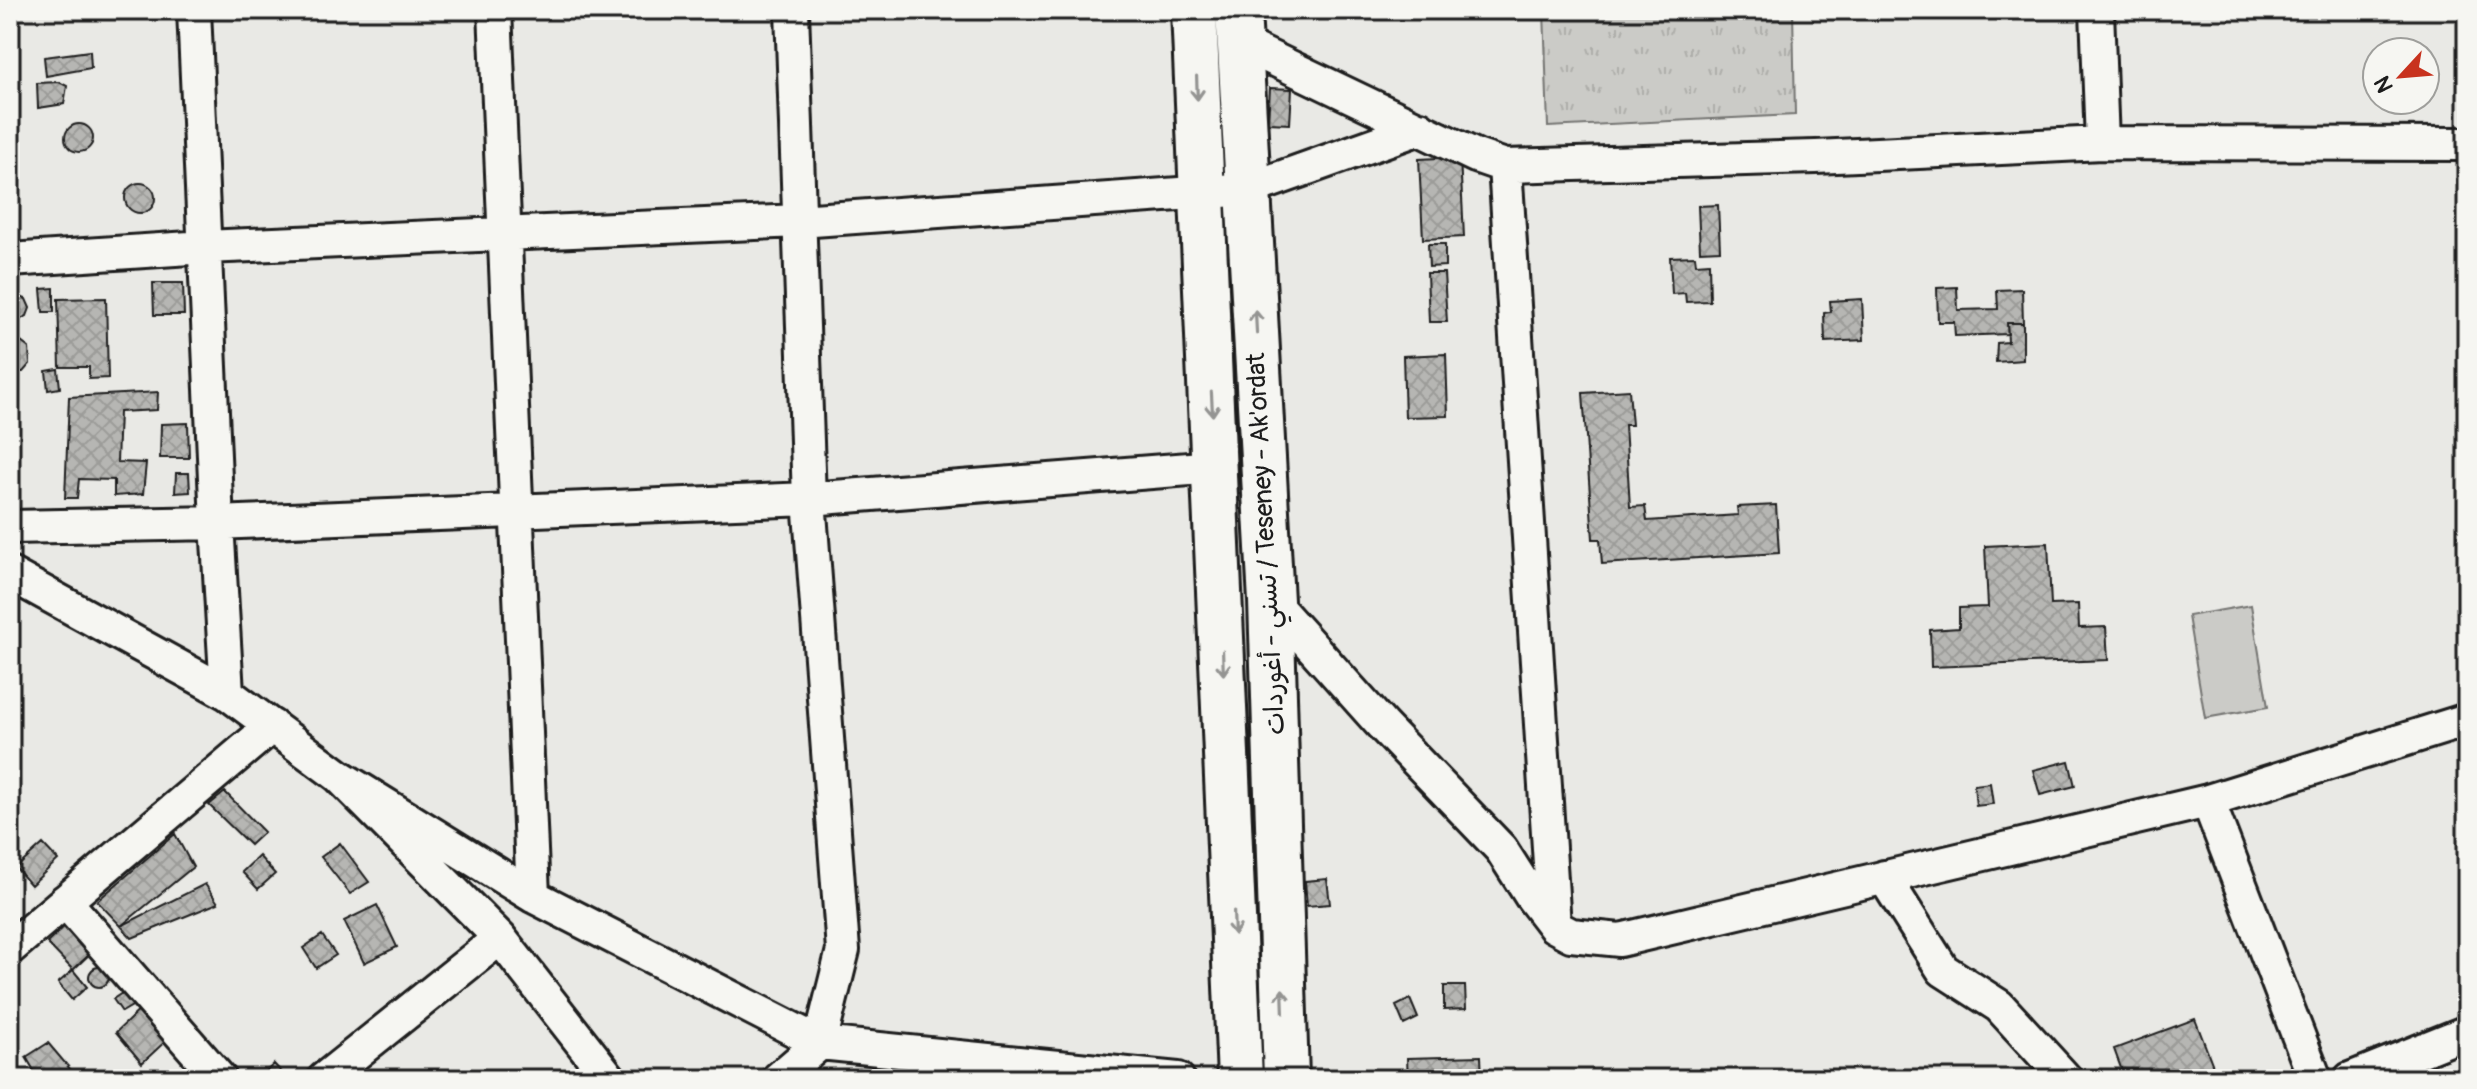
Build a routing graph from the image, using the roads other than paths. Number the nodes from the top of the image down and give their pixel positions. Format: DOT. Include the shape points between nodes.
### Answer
graph roads {
  1 [pos="194,10"];
  2 [pos="495,10"];
  3 [pos="792,10"];
  4 [pos="1194,10"];
  5 [pos="2097,10"];
  6 [pos="1239,26"];
  7 [pos="1420,128"];
  8 [pos="2102,143"];
  9 [pos="2467,144"];
  10 [pos="1505,166"];
  11 [pos="1249,189"];
  12 [pos="1200,192"];
  13 [pos="799,221"];
  14 [pos="504,235"];
  15 [pos="205,247"];
  16 [pos="10,260"];
  17 [pos="1215,467"];
  18 [pos="809,499"];
  19 [pos="516,511"];
  20 [pos="217,523"];
  21 [pos="10,527"];
  22 [pos="10,574"];
  23 [pos="1271,601"];
  24 [pos="227,693"];
  25 [pos="2467,720"];
  26 [pos="272,726"];
  27 [pos="339,776"];
  28 [pos="2208,801"];
  29 [pos="1884,877"];
  30 [pos="533,896"];
  31 [pos="65,901"];
  32 [pos="1554,926"];
  33 [pos="500,938"];
  34 [pos="10,948"];
  35 [pos="2467,1032"];
  36 [pos="820,1043"];
  37 [pos="220,1079"];
  38 [pos="324,1079"];
  39 [pos="610,1079"];
  40 [pos="778,1079"];
  41 [pos="1178,1079"];
  42 [pos="1240,1079"];
  43 [pos="1286,1079"];
  44 [pos="2066,1079"];
  45 [pos="2315,1079"];
  46 [pos="2350,1079"];
  1 -- 15 [label="street"];
  2 -- 14 [label="street"];
  3 -- 13 [label="street"];
  4 -- 12 [label="main road, one-way"];
  5 -- 8 [label="street"];
  6 -- 7 [label="street"];
  6 -- 11 [label="main road, تسني - أغوردات / Teseney - Ak'ordat"];
  7 -- 10 [label="street"];
  7 -- 11 [label="street"];
  8 -- 9 [label="street"];
  8 -- 10 [label="street"];
  10 -- 32 [label="street"];
  11 -- 12 [label="street"];
  23 -- 11 [label="main road, تسني - أغوردات / Teseney - Ak'ordat, one-way"];
  12 -- 13 [label="street"];
  12 -- 17 [label="main road, one-way"];
  13 -- 14 [label="street"];
  13 -- 18 [label="street"];
  14 -- 15 [label="street"];
  14 -- 19 [label="street"];
  15 -- 16 [label="street"];
  15 -- 20 [label="street"];
  17 -- 18 [label="street"];
  17 -- 42 [label="main road, one-way"];
  18 -- 19 [label="street"];
  18 -- 36 [label="street" via="843,950"];
  19 -- 20 [label="street"];
  19 -- 30 [label="street"];
  20 -- 21 [label="street"];
  20 -- 24 [label="street"];
  22 -- 24 [label="street"];
  23 -- 32 [label="street" via="1501,849"];
  43 -- 23 [label="main road, تسني - أغوردات / Teseney - Ak'ordat, one-way"];
  24 -- 26 [label="street"];
  25 -- 28 [label="street"];
  26 -- 27 [label="street"];
  26 -- 31 [label="street"];
  27 -- 30 [label="street"];
  27 -- 33 [label="street"];
  28 -- 29 [label="street"];
  28 -- 45 [label="street"];
  29 -- 32 [label="street" via="1620,940 1571,935"];
  29 -- 44 [label="street" via="1943,970 1999,1006"];
  30 -- 36 [label="street"];
  31 -- 34 [label="street"];
  31 -- 37 [label="street"];
  33 -- 38 [label="street"];
  33 -- 39 [label="street"];
  35 -- 46 [label="street"];
  36 -- 40 [label="street"];
  36 -- 41 [label="street"];
}
